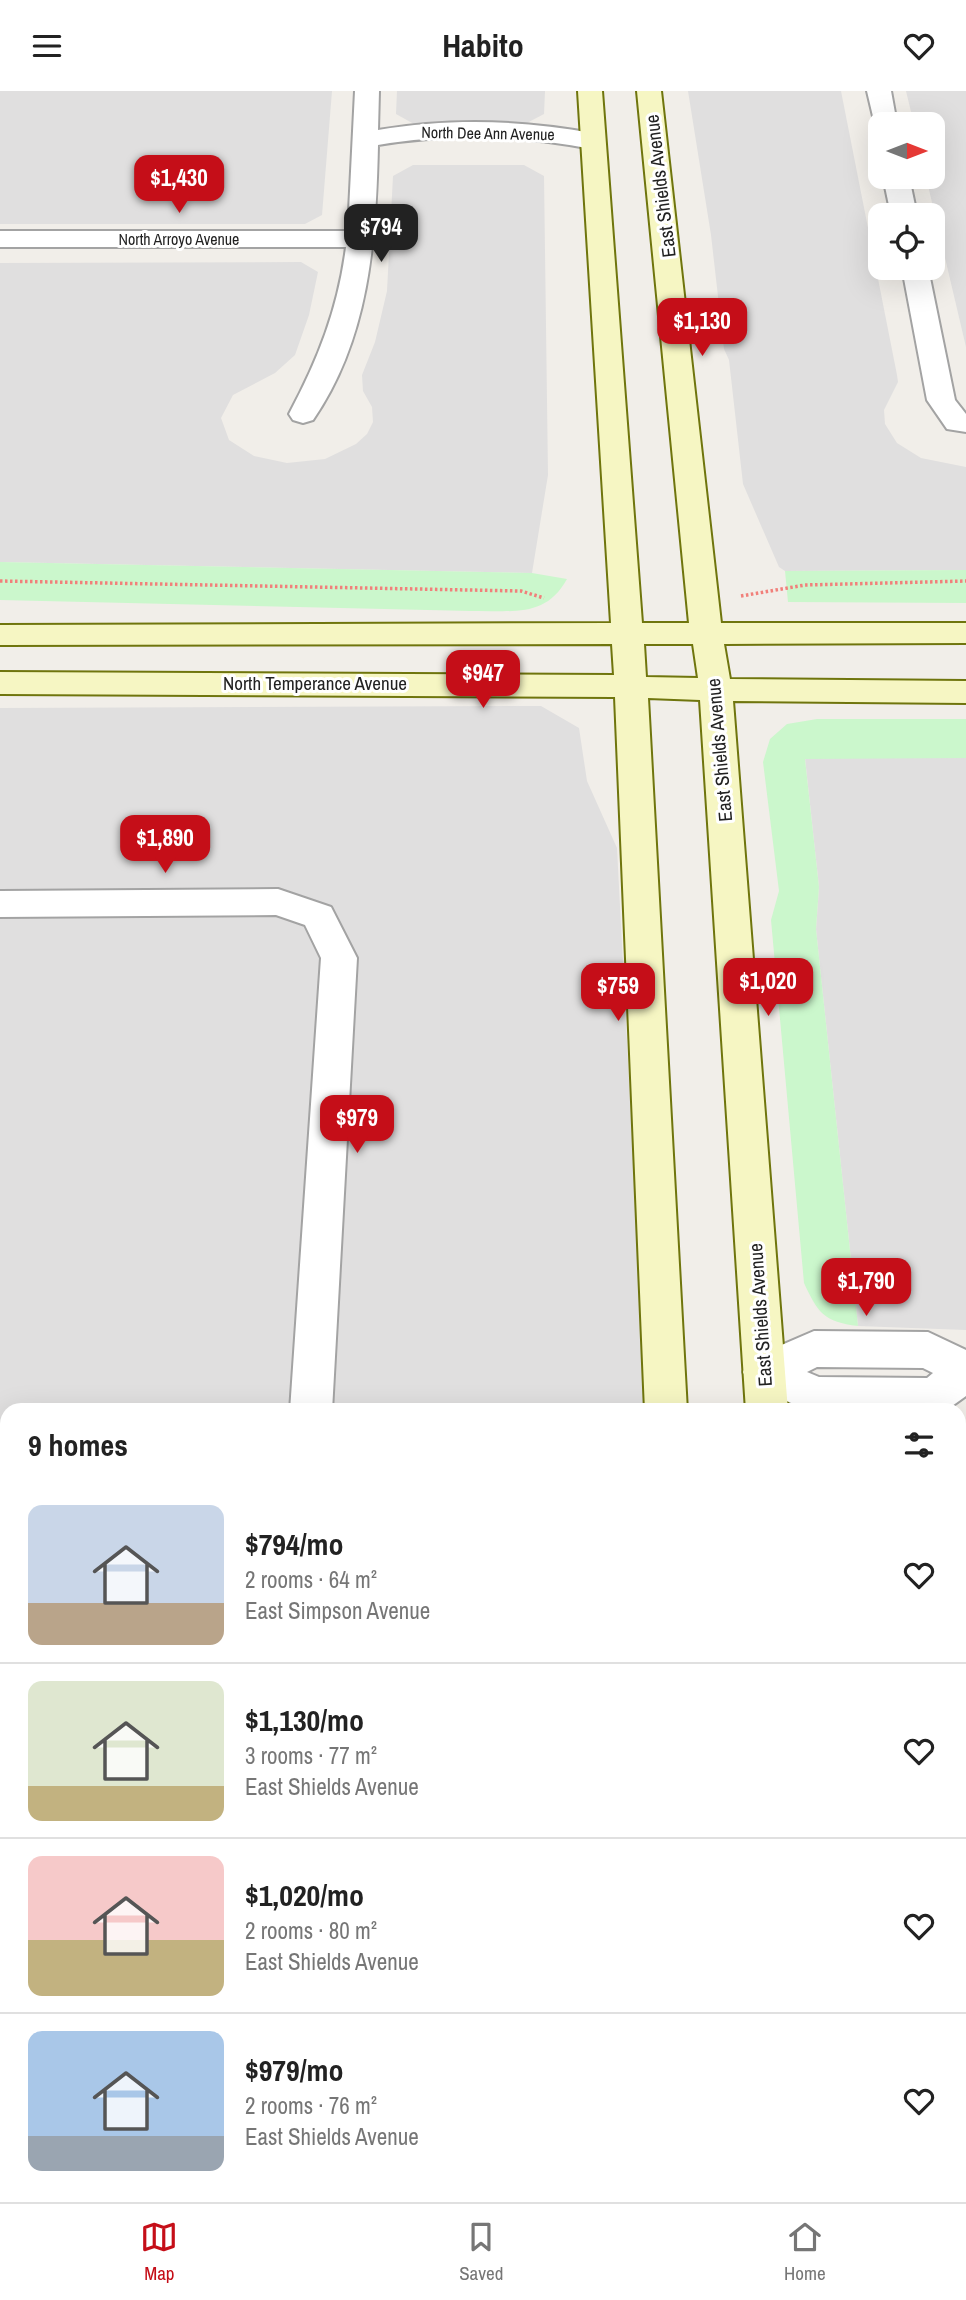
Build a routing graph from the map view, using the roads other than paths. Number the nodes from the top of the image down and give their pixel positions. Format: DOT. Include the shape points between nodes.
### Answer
graph roads {
  1 [pos="367,91"];
  2 [pos="590,91"];
  3 [pos="649,91"];
  4 [pos="879,91"];
  5 [pos="883,112"];
  6 [pos="365,140"];
  7 [pos="592,141"];
  8 [pos="0,239"];
  9 [pos="359,239"];
  10 [pos="917,280"];
  11 [pos="303,414"];
  12 [pos="962,423"];
  13 [pos="627,633"];
  14 [pos="707,633"];
  15 [pos="966,633"];
  16 [pos="0,635"];
  17 [pos="0,683"];
  18 [pos="631,687"];
  19 [pos="716,691"];
  20 [pos="966,692"];
  21 [pos="0,904"];
  22 [pos="966,1372"];
  23 [pos="766,1391"];
  24 [pos="311,1403"];
  25 [pos="666,1403"];
  1 -- 6 [label="street"];
  2 -- 7 [label="main road"];
  3 -- 14 [label="main road, East Shields Avenue"];
  4 -- 5 [label="street"];
  6 -- 7 [label="street, North Dee Ann Avenue" via="409,149 477,150 544,150"];
  6 -- 9 [label="street"];
  7 -- 13 [label="main road"];
  8 -- 9 [label="street, North Arroyo Avenue"];
  9 -- 11 [label="street" via="355,284 344,328"];
  10 -- 12 [label="street" via="941,401"];
  13 -- 14 [label="main road"];
  13 -- 16 [label="main road"];
  13 -- 18 [label="main road"];
  14 -- 15 [label="main road"];
  14 -- 19 [label="main road, East Shields Avenue"];
  17 -- 18 [label="main road, North Temperance Avenue"];
  18 -- 19 [label="main road, North Temperance Avenue"];
  18 -- 25 [label="main road"];
  19 -- 20 [label="main road, North Temperance Avenue"];
  19 -- 23 [label="main road, East Shields Avenue"];
  21 -- 24 [label="street" via="278,902 318,916 339,958"];
  22 -- 23 [label="street" via="935,1396"];
}
